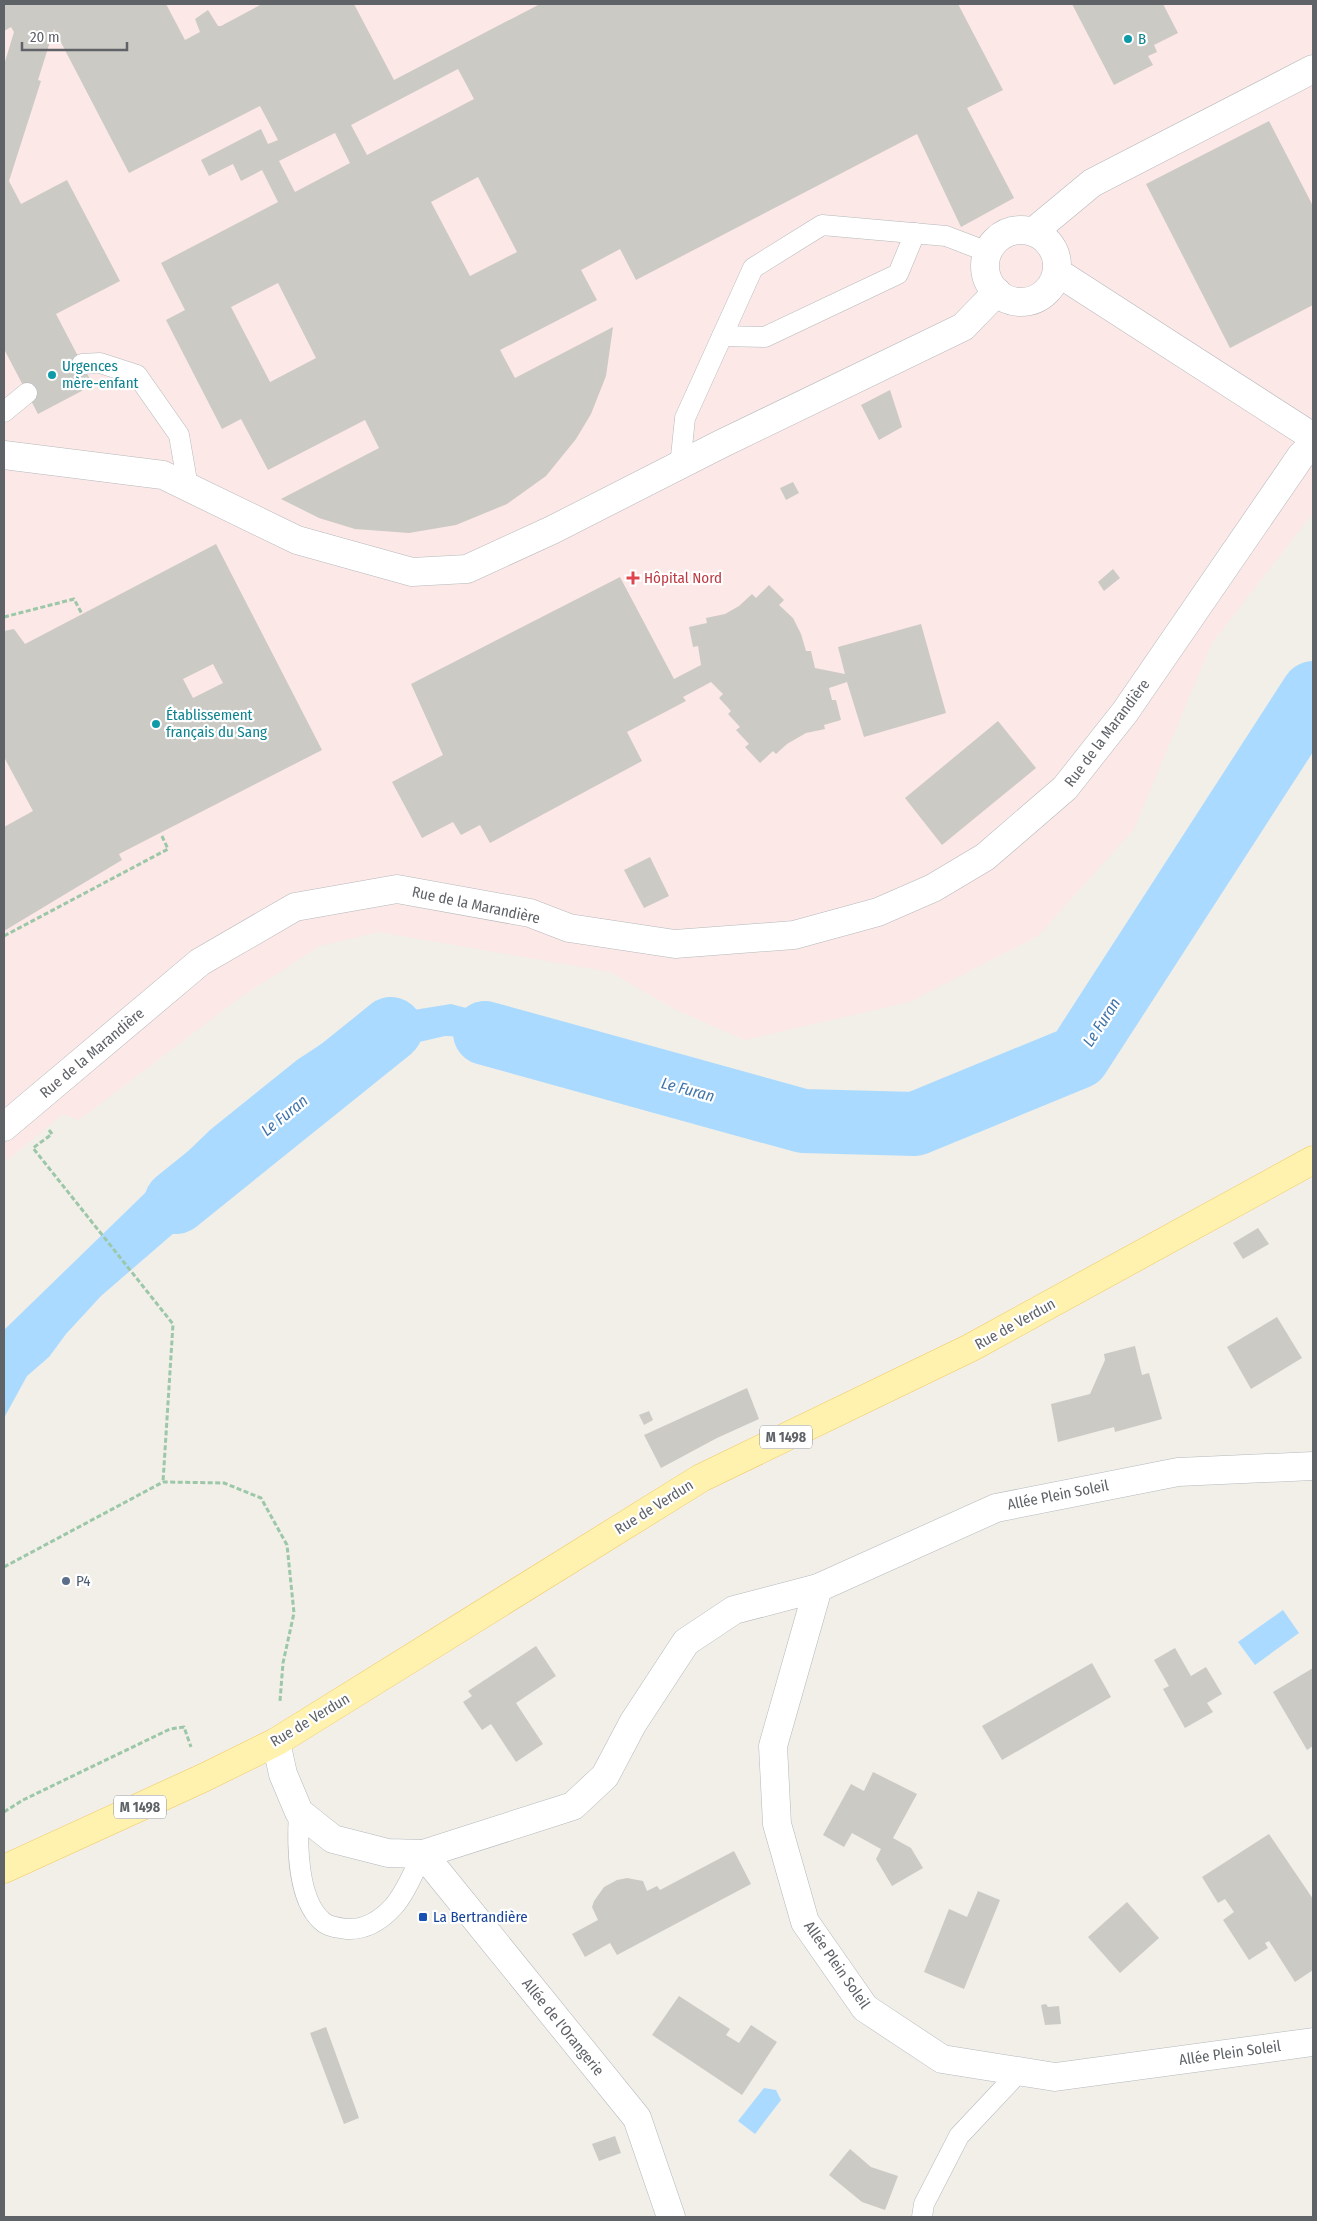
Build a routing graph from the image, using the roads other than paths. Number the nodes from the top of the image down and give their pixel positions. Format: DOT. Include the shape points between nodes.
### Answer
graph roads {
  1 [pos="1313,69"];
  2 [pos="1033,232"];
  3 [pos="915,233"];
  4 [pos="988,252"];
  5 [pos="1057,272"];
  6 [pos="997,292"];
  7 [pos="722,336"];
  8 [pos="82,364"];
  9 [pos="27,393"];
  10 [pos="4,412"];
  11 [pos="1313,438"];
  12 [pos="1313,444"];
  13 [pos="4,455"];
  14 [pos="680,466"];
  15 [pos="188,487"];
  16 [pos="4,1127"];
  17 [pos="1313,1160"];
  18 [pos="1313,1466"];
  19 [pos="818,1588"];
  20 [pos="276,1742"];
  21 [pos="299,1812"];
  22 [pos="422,1854"];
  23 [pos="4,1869"];
  24 [pos="1313,2042"];
  25 [pos="1019,2072"];
  26 [pos="671,2217"];
  27 [pos="922,2217"];
  1 -- 2 [label="street" via="1092,183"];
  2 -- 4 [label="street" via="1020,230 1008,233"];
  2 -- 5 [label="street" via="1050,245 1057,259"];
  3 -- 4 [label="lane" via="946,236"];
  3 -- 7 [label="lane" via="898,274 766,337"];
  3 -- 7 [label="lane" via="822,225 753,268"];
  4 -- 6 [label="street" via="985,264 987,277"];
  5 -- 6 [label="street" via="1051,287 1032,301 1007,299"];
  5 -- 11 [label="street"];
  6 -- 14 [label="street" via="963,327"];
  7 -- 14 [label="lane" via="685,418"];
  8 -- 15 [label="lane" via="100,363 137,375 179,435"];
  9 -- 10 [label="lane"];
  12 -- 16 [label="street, Rue de la Marandière" via="1301,456 1126,712 1066,788 985,857 932,888 878,912 794,935 675,944 569,928 530,913 397,889 295,907 200,962"];
  13 -- 15 [label="street" via="163,475"];
  14 -- 15 [label="street" via="467,569 412,572 297,540"];
  17 -- 20 [label="main road, Rue de Verdun / M 1498" via="970,1348 702,1478"];
  18 -- 19 [label="street, Allée Plein Soleil" via="1178,1472 996,1508"];
  19 -- 22 [label="street, Allée Plein Soleil" via="734,1610 686,1642 633,1723 605,1776 574,1806"];
  19 -- 25 [label="street, Allée Plein Soleil" via="773,1746 777,1824 805,1922 865,2008 942,2059"];
  20 -- 21 [label="street, Allée Plein Soleil" via="283,1774"];
  20 -- 23 [label="main road, Rue de Verdun / M 1498"];
  21 -- 22 [label="street, Allée Plein Soleil" via="334,1839 388,1853"];
  21 -- 22 [label="lane" via="297,1846 310,1905 322,1922 337,1928 356,1929 377,1922 395,1906"];
  22 -- 26 [label="street, Allée de l'Orangerie" via="637,2118"];
  24 -- 25 [label="street, Allée Plein Soleil" via="1055,2077"];
  25 -- 27 [label="lane" via="959,2136 924,2204"];
}
